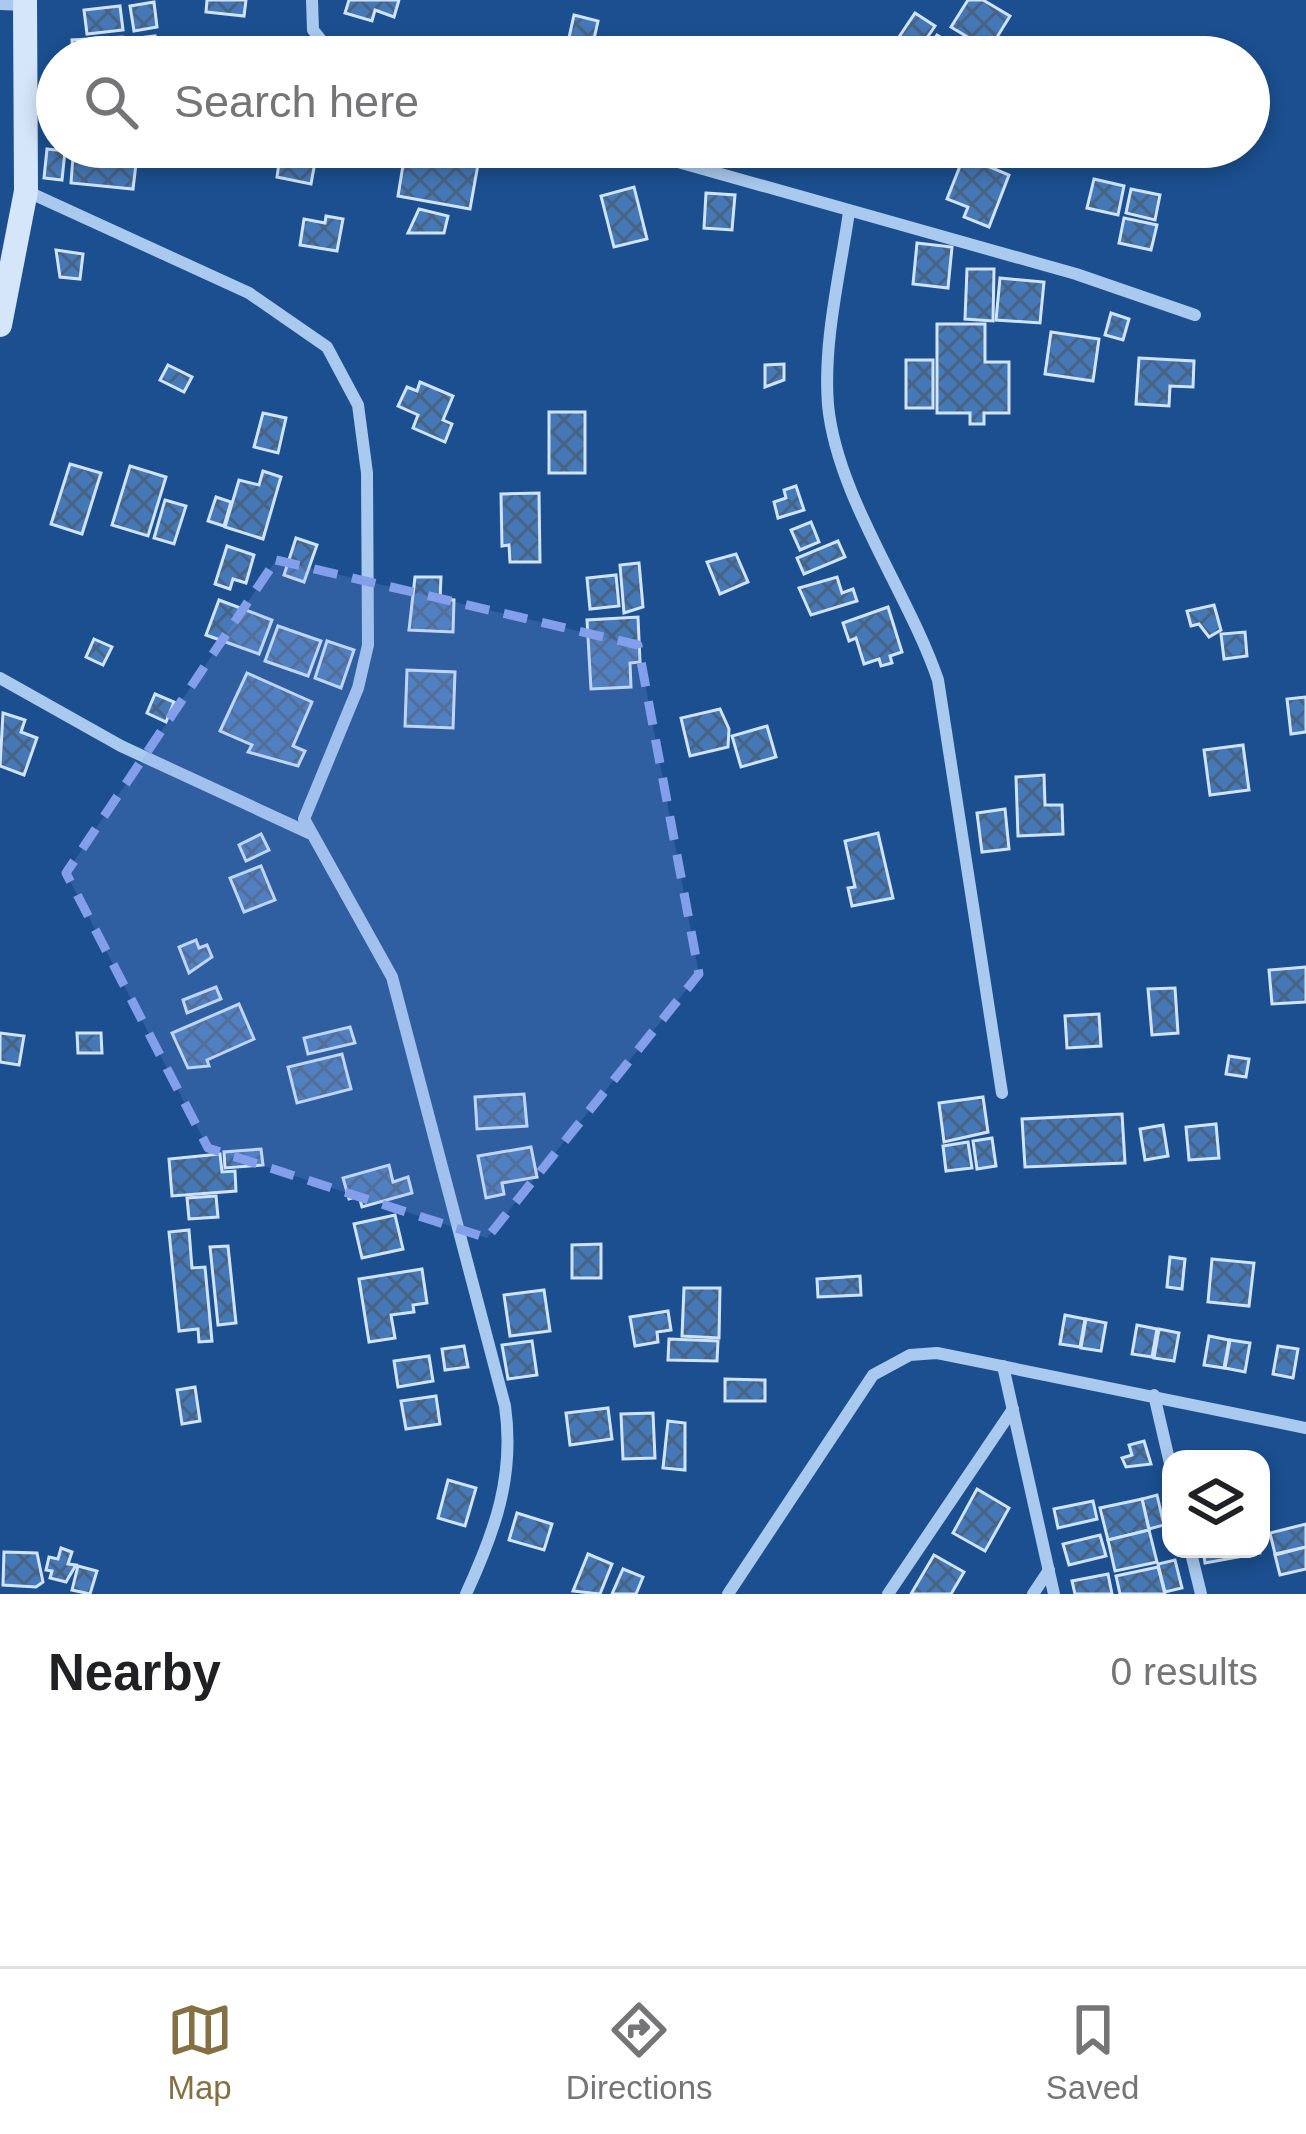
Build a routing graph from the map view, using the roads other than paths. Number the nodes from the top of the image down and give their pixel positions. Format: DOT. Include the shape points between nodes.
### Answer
graph roads {
  1 [pos="312,0"];
  2 [pos="17,3"];
  3 [pos="318,36"];
  4 [pos="697,168"];
  5 [pos="26,191"];
  6 [pos="849,212"];
  7 [pos="1195,315"];
  8 [pos="0,326"];
  9 [pos="0,678"];
  10 [pos="309,833"];
  11 [pos="1002,1093"];
  12 [pos="1003,1366"];
  13 [pos="1154,1395"];
  14 [pos="1012,1409"];
  15 [pos="1306,1428"];
  16 [pos="1167,1450"];
  17 [pos="1192,1558"];
  18 [pos="1049,1570"];
  19 [pos="466,1594"];
  20 [pos="728,1594"];
  21 [pos="888,1594"];
  22 [pos="1033,1594"];
  23 [pos="1054,1594"];
  24 [pos="1201,1594"];
  1 -- 3 [label="street"];
  2 -- 5 [label="street"];
  4 -- 6 [label="street"];
  5 -- 8 [label="street"];
  5 -- 10 [label="street" via="249,293 328,347 358,405 367,472 368,646 308,806"];
  6 -- 7 [label="street"];
  6 -- 11 [label="street" via="828,407 842,464 938,680"];
  9 -- 10 [label="street" via="121,746"];
  10 -- 19 [label="street" via="392,977 505,1406 507,1480"];
  12 -- 13 [label="street"];
  12 -- 14 [label="street"];
  12 -- 20 [label="street" via="910,1355 873,1376"];
  13 -- 15 [label="street"];
  13 -- 16 [label="street"];
  14 -- 18 [label="street"];
  14 -- 21 [label="street"];
  17 -- 24 [label="street"];
  18 -- 22 [label="street"];
  18 -- 23 [label="street"];
}
